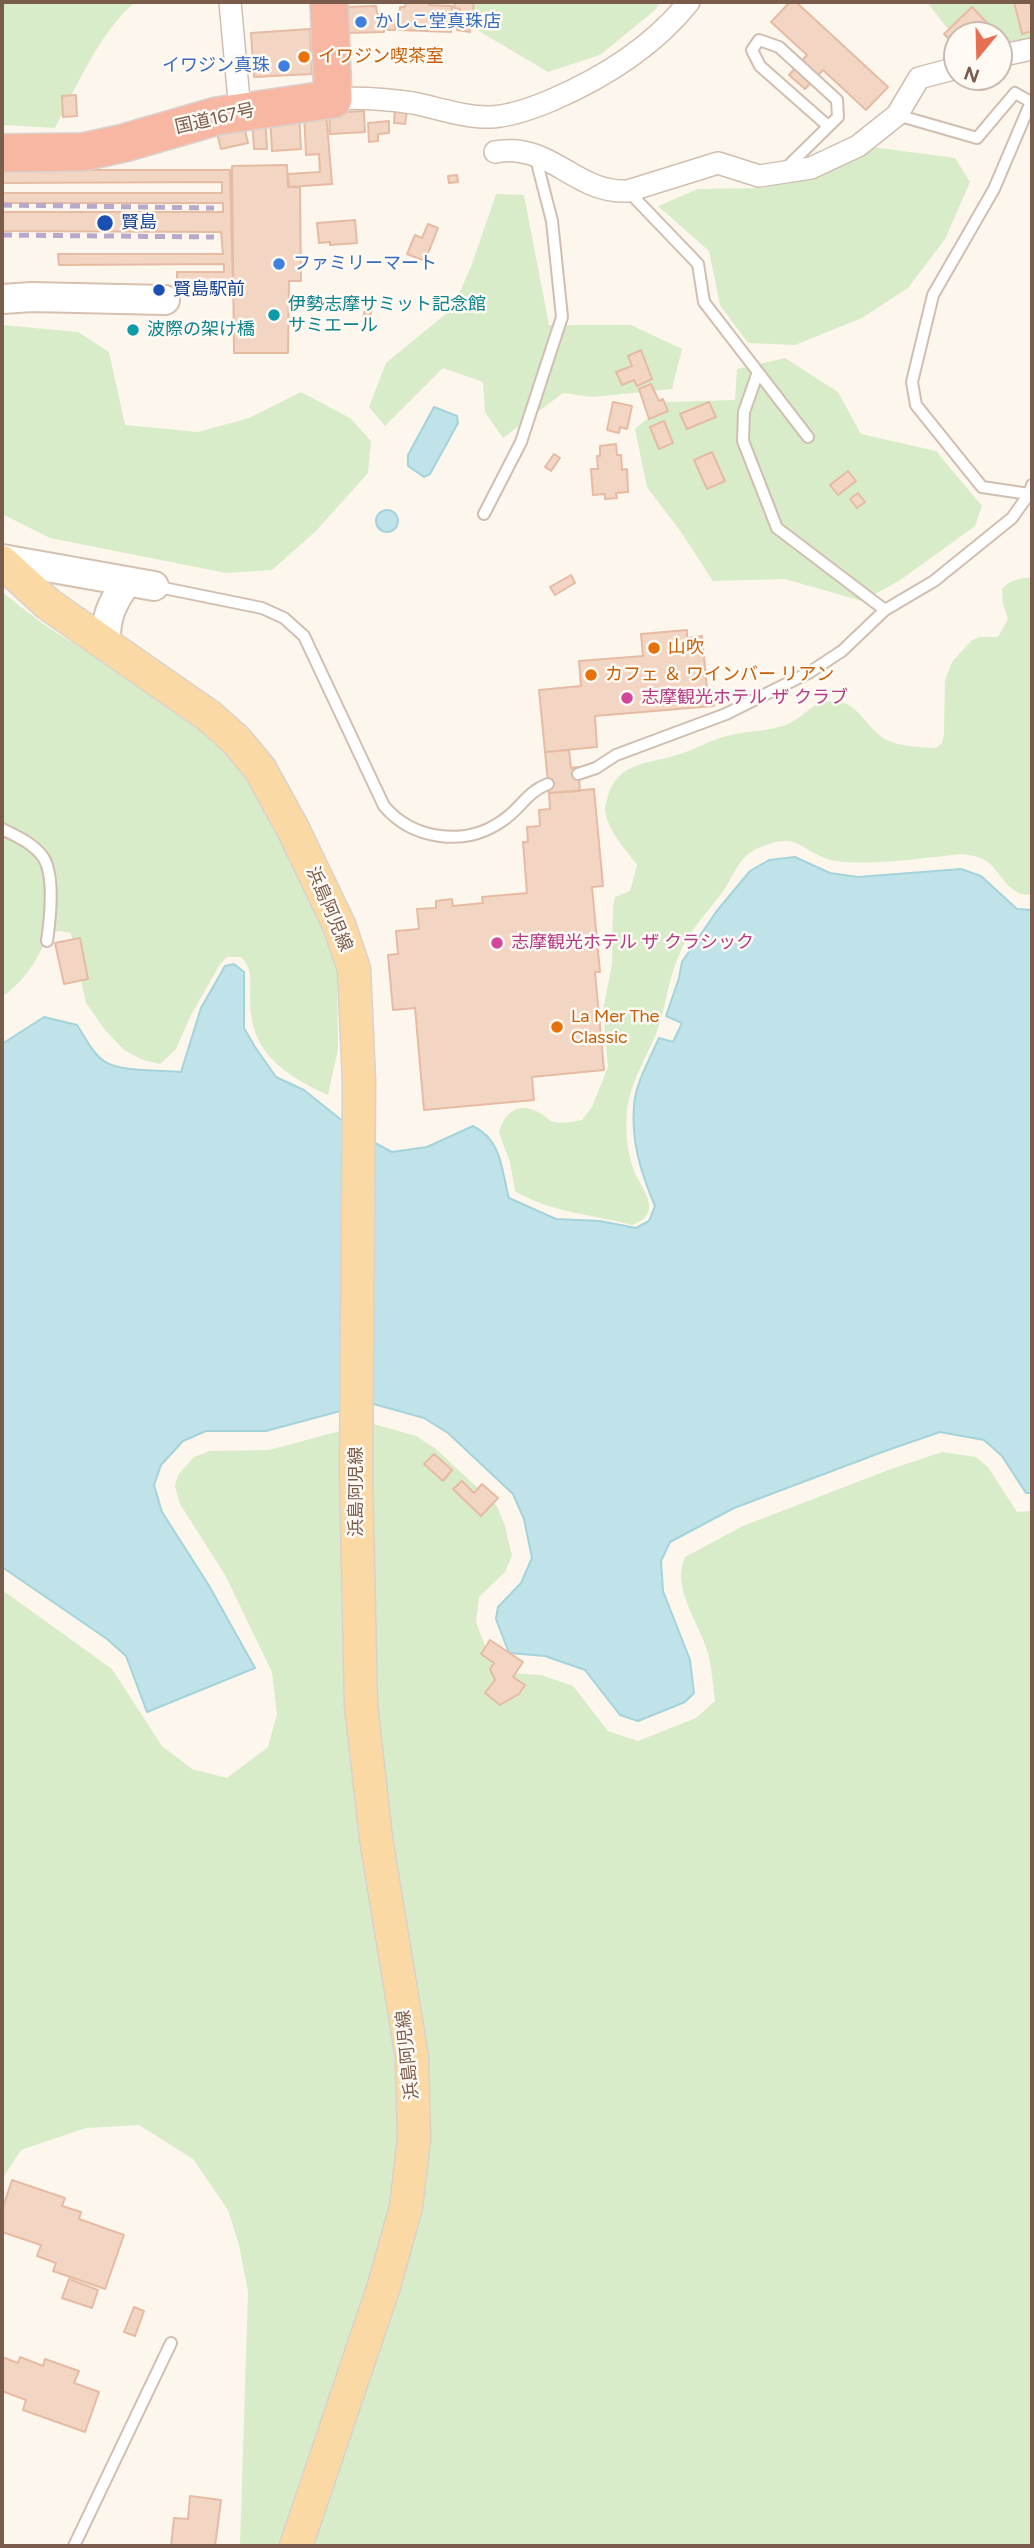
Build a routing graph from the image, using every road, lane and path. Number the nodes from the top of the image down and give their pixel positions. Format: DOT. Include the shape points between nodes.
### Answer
graph roads {
  1 [pos="230,2"];
  2 [pos="329,2"];
  3 [pos="689,2"];
  4 [pos="1032,49"];
  5 [pos="1013,53"];
  6 [pos="943,72"];
  7 [pos="333,99"];
  8 [pos="240,111"];
  9 [pos="897,115"];
  10 [pos="828,126"];
  11 [pos="495,152"];
  12 [pos="2,153"];
  13 [pos="535,155"];
  14 [pos="780,173"];
  15 [pos="628,191"];
  16 [pos="2,299"];
  17 [pos="165,300"];
  18 [pos="758,372"];
  19 [pos="808,437"];
  20 [pos="1031,490"];
  21 [pos="484,514"];
  22 [pos="2,561"];
  23 [pos="127,582"];
  24 [pos="154,586"];
  25 [pos="885,610"];
  26 [pos="106,643"];
  27 [pos="578,774"];
  28 [pos="548,784"];
  29 [pos="2,829"];
  30 [pos="47,940"];
  31 [pos="171,2343"];
  32 [pos="74,2546"];
  33 [pos="296,2546"];
  1 -- 8 [label="street"];
  2 -- 7 [label="highway"];
  3 -- 7 [label="street" via="664,31 619,65 586,85 512,114 490,117 383,99"];
  4 -- 5 [label="street"];
  6 -- 9 [label="street" via="919,78"];
  7 -- 8 [label="highway, 国道167号"];
  8 -- 12 [label="highway, 国道167号" via="83,152"];
  9 -- 14 [label="street" via="858,146 811,168"];
  9 -- 20 [label="lane" via="977,138 1015,93 1031,102 994,189 933,295 912,382 916,405 982,487"];
  10 -- 10 [label="lane" via="838,117 837,100 779,47 760,40 752,50 760,66"];
  10 -- 14 [label="lane"];
  11 -- 13 [label="street" via="516,150"];
  13 -- 15 [label="street" via="593,187"];
  13 -- 21 [label="lane" via="552,220 562,317 521,442"];
  14 -- 15 [label="street" via="759,176 718,163"];
  15 -- 18 [label="lane" via="698,264 704,302"];
  16 -- 17 [label="street"];
  18 -- 19 [label="lane"];
  18 -- 25 [label="lane" via="744,412 743,440 776,528"];
  20 -- 25 [label="lane" via="1012,518 934,581"];
  22 -- 23 [label="street"];
  22 -- 26 [label="main road, 浜島阿児線" via="48,604"];
  23 -- 24 [label="street"];
  23 -- 26 [label="street" via="113,600 105,623"];
  24 -- 28 [label="lane" via="262,608 284,618 304,636 384,806 407,827 434,835 480,833 502,821 534,789"];
  25 -- 27 [label="lane" via="842,651 810,672 726,715 616,755"];
  26 -- 33 [label="main road, 浜島阿児線" via="209,716 260,769 339,925 354,969 359,1081 356,1473 361,1705 376,1838 412,2058 414,2139 406,2207 384,2286"];
  29 -- 30 [label="lane" via="27,842 44,859 51,915"];
  31 -- 32 [label="lane"];
}
